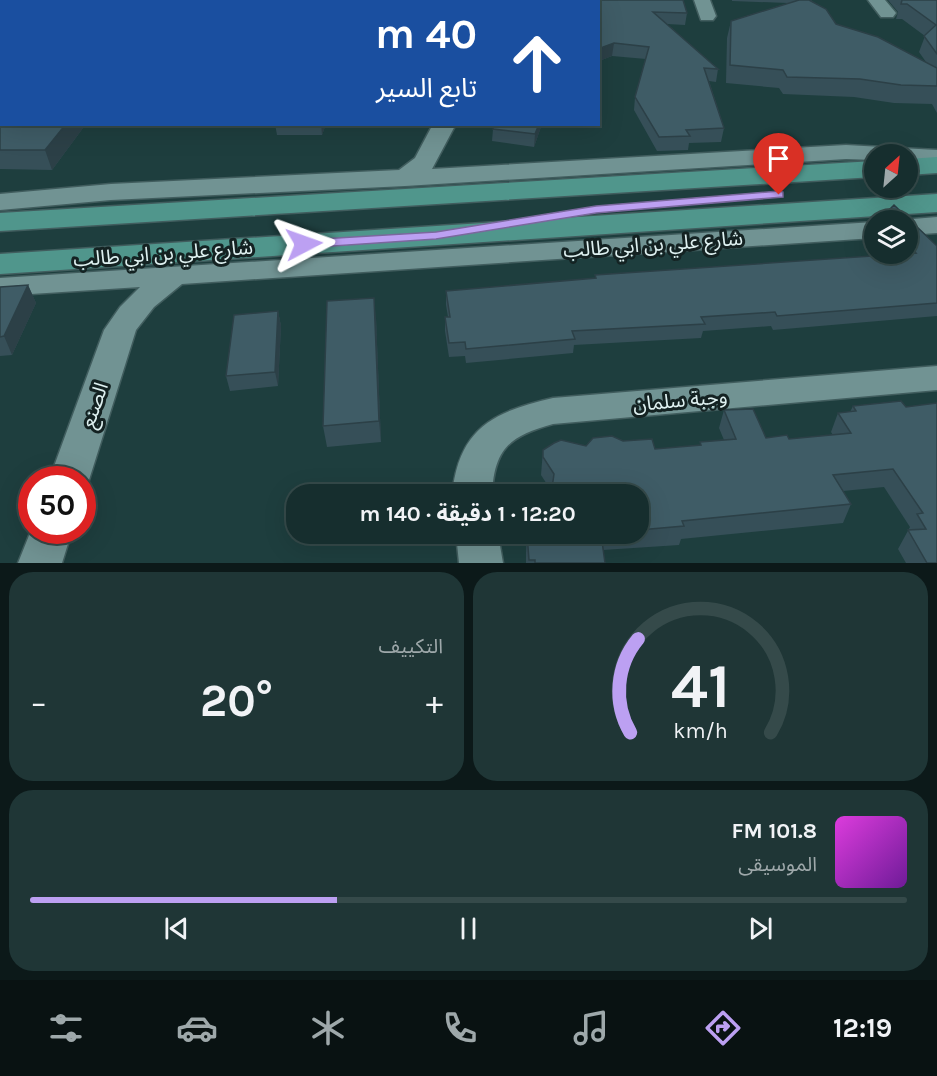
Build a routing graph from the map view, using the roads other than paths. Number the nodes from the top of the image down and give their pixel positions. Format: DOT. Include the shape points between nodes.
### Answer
graph roads {
  1 [pos="440,135"];
  2 [pos="864,153"];
  3 [pos="918,155"];
  4 [pos="937,157"];
  5 [pos="937,165"];
  6 [pos="918,166"];
  7 [pos="864,169"];
  8 [pos="474,174"];
  9 [pos="937,184"];
  10 [pos="918,185"];
  11 [pos="414,188"];
  12 [pos="864,190"];
  13 [pos="0,202"];
  14 [pos="937,203"];
  15 [pos="0,222"];
  16 [pos="937,225"];
  17 [pos="918,226"];
  18 [pos="864,231"];
  19 [pos="436,236"];
  20 [pos="0,240"];
  21 [pos="282,246"];
  22 [pos="0,264"];
  23 [pos="0,276"];
  24 [pos="181,276"];
  25 [pos="99,282"];
  26 [pos="45,284"];
  27 [pos="0,287"];
  28 [pos="120,330"];
  29 [pos="937,378"];
  30 [pos="74,466"];
  31 [pos="472,484"];
  32 [pos="47,544"];
  33 [pos="478,544"];
  34 [pos="40,563"];
  35 [pos="481,563"];
  1 -- 8 [label="street" via="449,161"];
  1 -- 11 [label="street"];
  2 -- 8 [label="street, شارع علي بن ابي طالب"];
  3 -- 4 [label="street, شارع علي بن ابي طالب"];
  5 -- 6 [label="main road"];
  7 -- 11 [label="main road, شارع علي بن ابي طالب"];
  8 -- 11 [label="street, شارع علي بن ابي طالب"];
  9 -- 10 [label="main road"];
  11 -- 13 [label="street, شارع علي بن ابي طالب" via="111,192"];
  11 -- 15 [label="main road, شارع علي بن ابي طالب"];
  11 -- 20 [label="main road" via="373,209 313,219"];
  12 -- 19 [label="main road" via="636,205"];
  14 -- 19 [label="main road, شارع علي بن ابي طالب"];
  16 -- 17 [label="street"];
  18 -- 24 [label="street, شارع علي بن ابي طالب"];
  19 -- 21 [label="main road, شارع علي بن ابي طالب"];
  21 -- 22 [label="main road, شارع علي بن ابي طالب"];
  21 -- 24 [label="main road"];
  23 -- 26 [label="main road"];
  24 -- 25 [label="street, شارع علي بن ابي طالب"];
  24 -- 28 [label="street, الصنع" via="143,300"];
  25 -- 26 [label="street, شارع علي بن ابي طالب"];
  25 -- 28 [label="street, الصنع" via="118,300"];
  26 -- 27 [label="street, شارع علي بن ابي طالب"];
  28 -- 30 [label="street, الصنع"];
  29 -- 31 [label="street, وجبة سلمان" via="553,411 500,430 482,449 472,473"];
  32 -- 34 [label="street"];
  33 -- 35 [label="street"];
}
